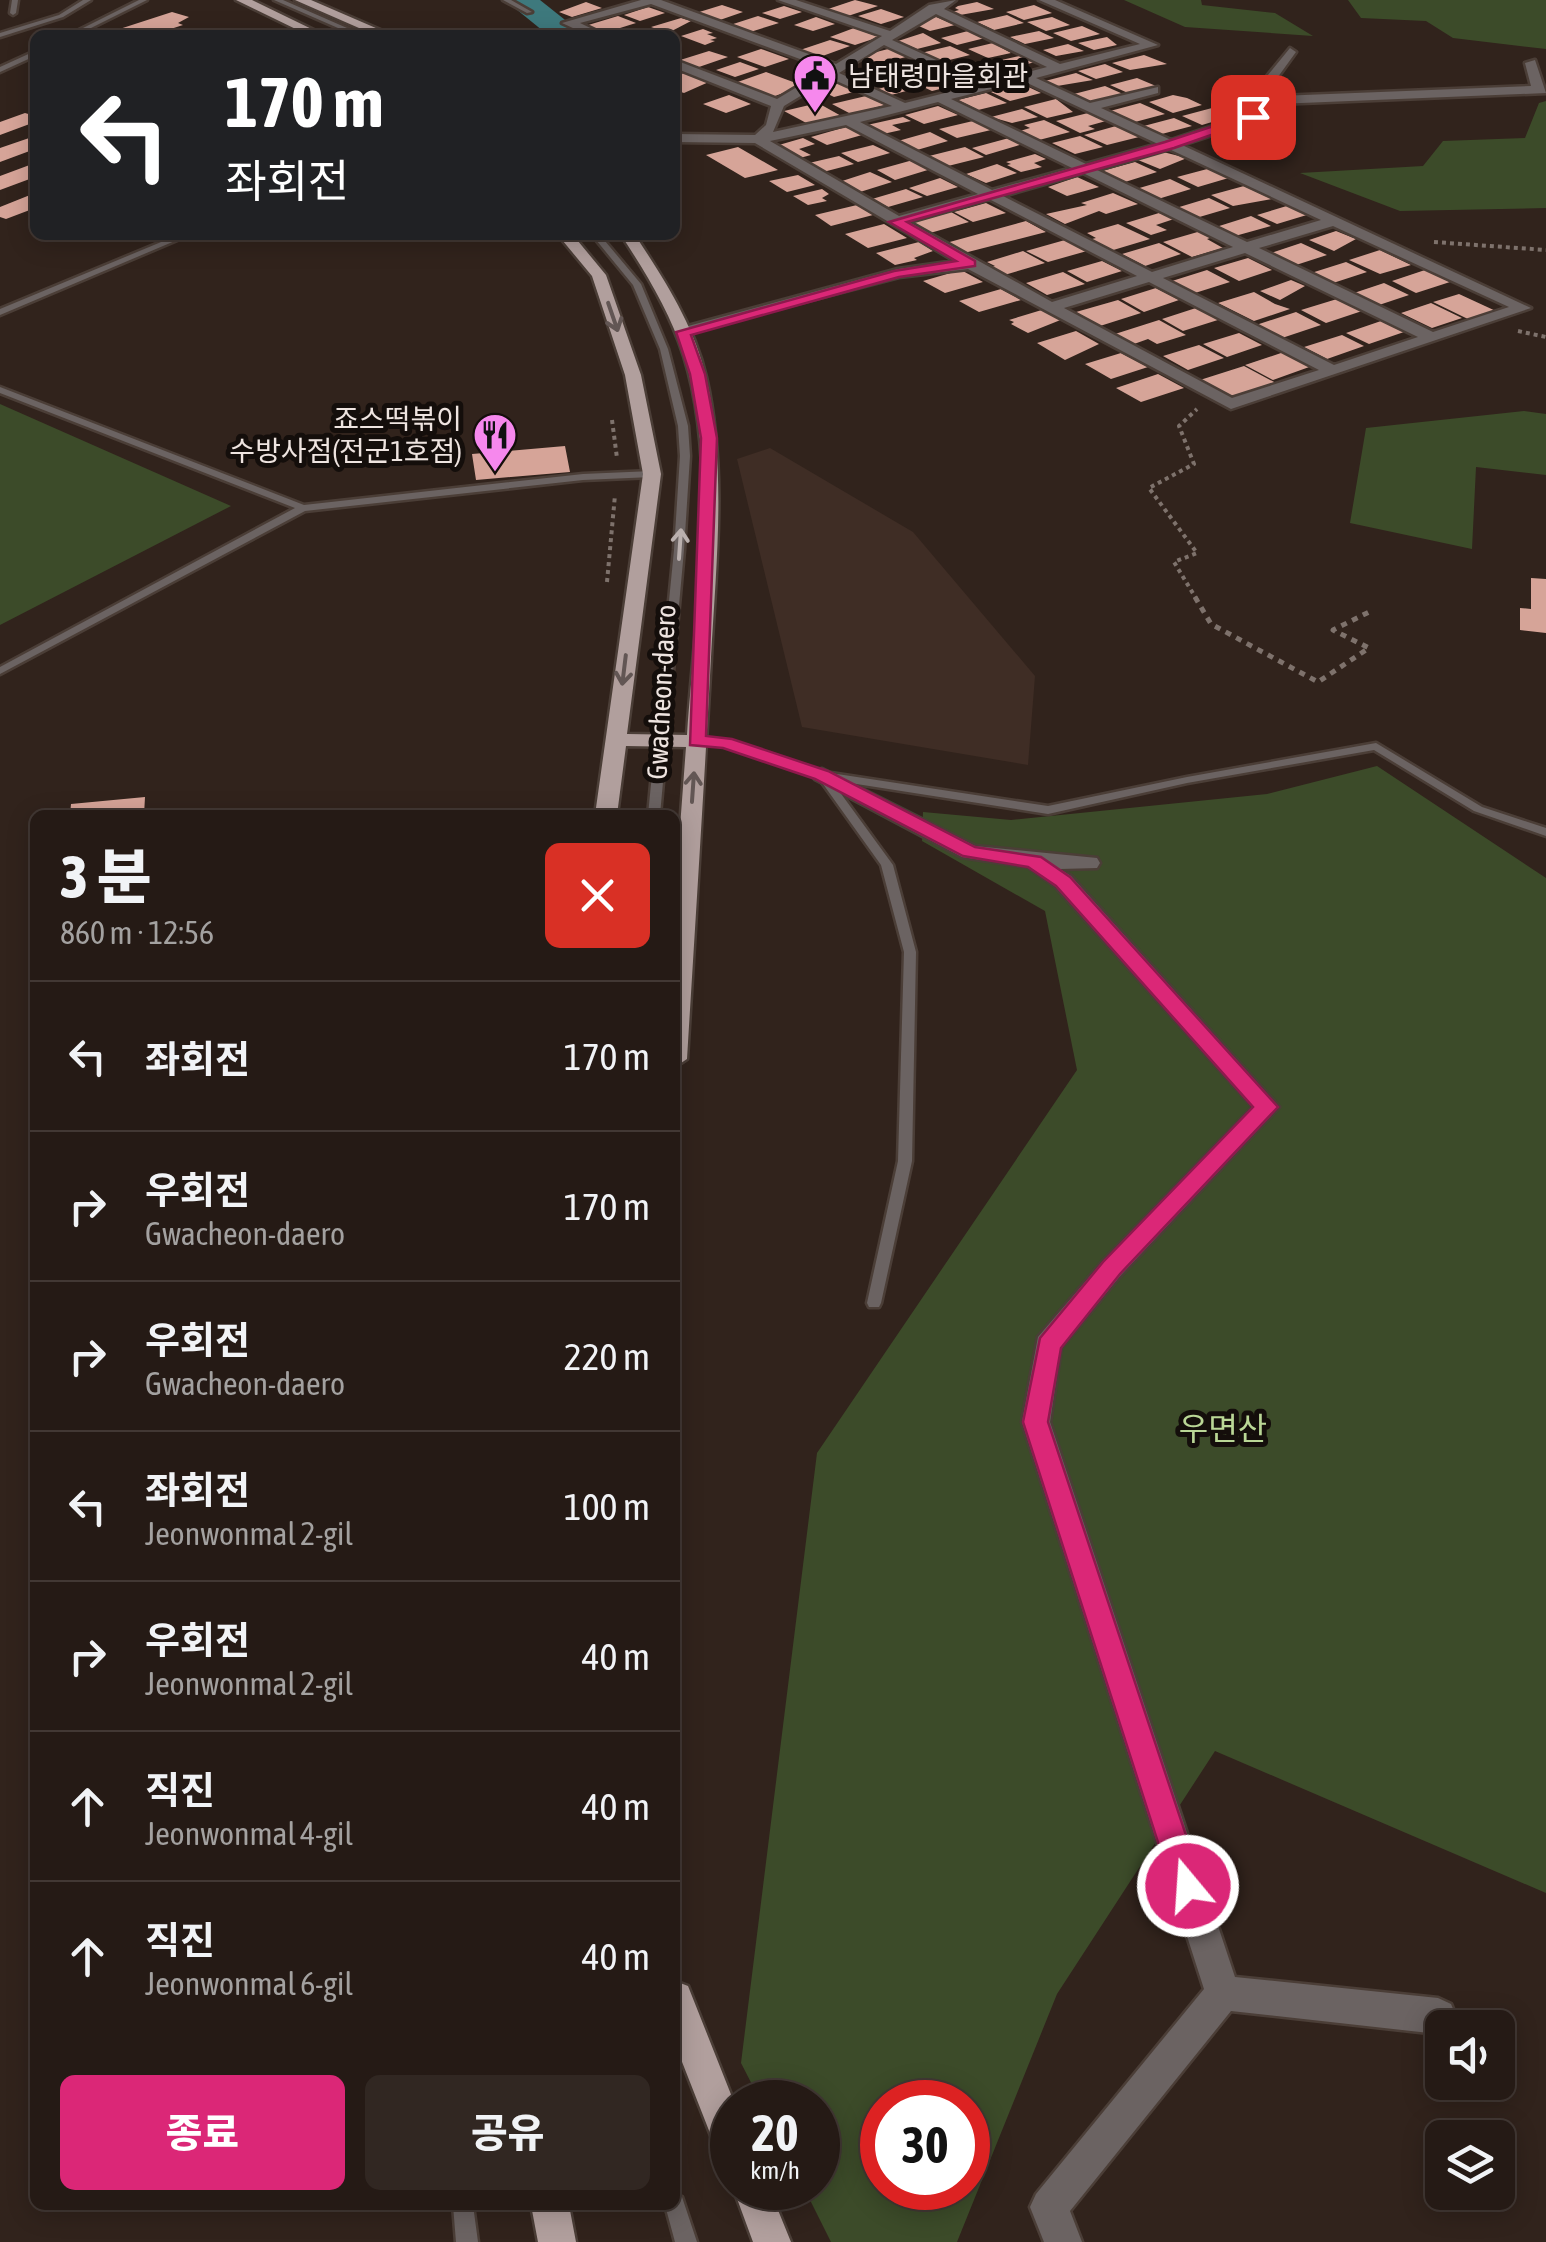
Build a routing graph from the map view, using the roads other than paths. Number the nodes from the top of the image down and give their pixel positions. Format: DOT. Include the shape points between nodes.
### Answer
graph roads {
  1 [pos="15,0"];
  2 [pos="88,0"];
  3 [pos="144,0"];
  4 [pos="242,0"];
  5 [pos="277,0"];
  6 [pos="301,0"];
  7 [pos="506,0"];
  8 [pos="652,0"];
  9 [pos="784,0"];
  10 [pos="1045,0"];
  11 [pos="939,3"];
  12 [pos="529,12"];
  13 [pos="13,13"];
  14 [pos="82,30"];
  15 [pos="307,30"];
  16 [pos="348,30"];
  17 [pos="374,30"];
  18 [pos="587,30"];
  19 [pos="0,35"];
  20 [pos="886,37"];
  21 [pos="1290,52"];
  22 [pos="30,55"];
  23 [pos="1530,63"];
  24 [pos="680,66"];
  25 [pos="1060,69"];
  26 [pos="0,70"];
  27 [pos="833,70"];
  28 [pos="1026,78"];
  29 [pos="986,87"];
  30 [pos="1154,90"];
  31 [pos="1542,90"];
  32 [pos="939,98"];
  33 [pos="1274,100"];
  34 [pos="778,104"];
  35 [pos="904,107"];
  36 [pos="1088,107"];
  37 [pos="848,121"];
  38 [pos="680,138"];
  39 [pos="758,139"];
  40 [pos="1170,145"];
  41 [pos="1084,169"];
  42 [pos="992,194"];
  43 [pos="896,222"];
  44 [pos="1334,222"];
  45 [pos="173,240"];
  46 [pos="568,240"];
  47 [pos="600,240"];
  48 [pos="631,240"];
  49 [pos="1247,247"];
  50 [pos="970,264"];
  51 [pos="1151,277"];
  52 [pos="1052,307"];
  53 [pos="0,312"];
  54 [pos="683,332"];
  55 [pos="1432,338"];
  56 [pos="1333,371"];
  57 [pos="0,390"];
  58 [pos="652,474"];
  59 [pos="303,508"];
  60 [pos="0,671"];
  61 [pos="616,740"];
  62 [pos="662,741"];
  63 [pos="696,742"];
  64 [pos="822,775"];
  65 [pos="607,810"];
  66 [pos="655,810"];
  67 [pos="1546,832"];
  68 [pos="1034,861"];
  69 [pos="1089,863"];
  70 [pos="680,984"];
  71 [pos="874,1303"];
  72 [pos="1222,1993"];
  73 [pos="680,2011"];
  74 [pos="1425,2015"];
  75 [pos="710,2087"];
  76 [pos="464,2210"];
  77 [pos="551,2210"];
  78 [pos="677,2210"];
  79 [pos="759,2210"];
  80 [pos="468,2242"];
  81 [pos="557,2242"];
  82 [pos="686,2242"];
  83 [pos="772,2242"];
  84 [pos="1063,2242"];
  1 -- 13 [label="lane"];
  2 -- 19 [label="lane"];
  3 -- 14 [label="lane"];
  4 -- 15 [label="main road"];
  5 -- 16 [label="lane"];
  6 -- 17 [label="main road"];
  7 -- 12 [label="lane"];
  8 -- 18 [label="street" via="568,23"];
  8 -- 27 [label="street"];
  9 -- 20 [label="street"];
  10 -- 25 [label="street" via="1152,45"];
  11 -- 20 [label="street"];
  11 -- 25 [label="street"];
  20 -- 27 [label="street"];
  20 -- 29 [label="street"];
  21 -- 33 [label="street" via="1269,82"];
  22 -- 26 [label="lane"];
  23 -- 31 [label="street"];
  24 -- 34 [label="street"];
  25 -- 28 [label="street"];
  27 -- 34 [label="street"];
  27 -- 35 [label="street"];
  28 -- 29 [label="street"];
  28 -- 36 [label="street"];
  29 -- 32 [label="street"];
  30 -- 36 [label="street"];
  31 -- 33 [label="street"];
  32 -- 35 [label="street"];
  32 -- 41 [label="street"];
  33 -- 40 [label="street" via="1253,117"];
  34 -- 39 [label="street" via="772,126"];
  35 -- 37 [label="street"];
  36 -- 40 [label="street"];
  37 -- 39 [label="street"];
  37 -- 42 [label="street"];
  38 -- 39 [label="street"];
  39 -- 43 [label="street"];
  40 -- 41 [label="street"];
  40 -- 44 [label="street"];
  41 -- 42 [label="street"];
  41 -- 49 [label="street"];
  42 -- 43 [label="street"];
  42 -- 51 [label="street"];
  43 -- 50 [label="street"];
  44 -- 49 [label="street"];
  44 -- 55 [label="street" via="1523,308"];
  45 -- 53 [label="lane"];
  46 -- 58 [label="main road, Gwacheon-daero, one-way" via="599,275 633,375"];
  62 -- 47 [label="lane, one-way" via="683,426 664,349 637,284"];
  48 -- 54 [label="main road, Gwacheon-daero"];
  49 -- 51 [label="street"];
  49 -- 55 [label="street"];
  50 -- 52 [label="street"];
  50 -- 54 [label="street" via="898,274"];
  51 -- 52 [label="street"];
  51 -- 56 [label="street"];
  52 -- 56 [label="street" via="1231,404"];
  54 -- 63 [label="main road, Gwacheon-daero" via="709,438"];
  55 -- 56 [label="street"];
  57 -- 59 [label="lane"];
  58 -- 59 [label="lane"];
  58 -- 61 [label="main road, Gwacheon-daero, one-way"];
  59 -- 60 [label="lane"];
  61 -- 62 [label="main road"];
  61 -- 65 [label="main road, Gwacheon-daero"];
  62 -- 63 [label="main road"];
  62 -- 66 [label="lane"];
  63 -- 64 [label="lane" via="725,743"];
  70 -- 63 [label="main road, Gwacheon-daero, one-way"];
  64 -- 67 [label="lane" via="1048,810 1376,746 1478,810"];
  64 -- 68 [label="street" via="970,852"];
  64 -- 71 [label="lane" via="887,865 910,952 905,1161"];
  68 -- 69 [label="street"];
  68 -- 72 [label="street" via="1063,881 1266,1107 1048,1345 1036,1422"];
  72 -- 74 [label="street"];
  72 -- 84 [label="street" via="1049,2207"];
  73 -- 75 [label="main road"];
  76 -- 80 [label="lane"];
  77 -- 81 [label="main road"];
  78 -- 82 [label="lane"];
  79 -- 83 [label="main road"];
}
